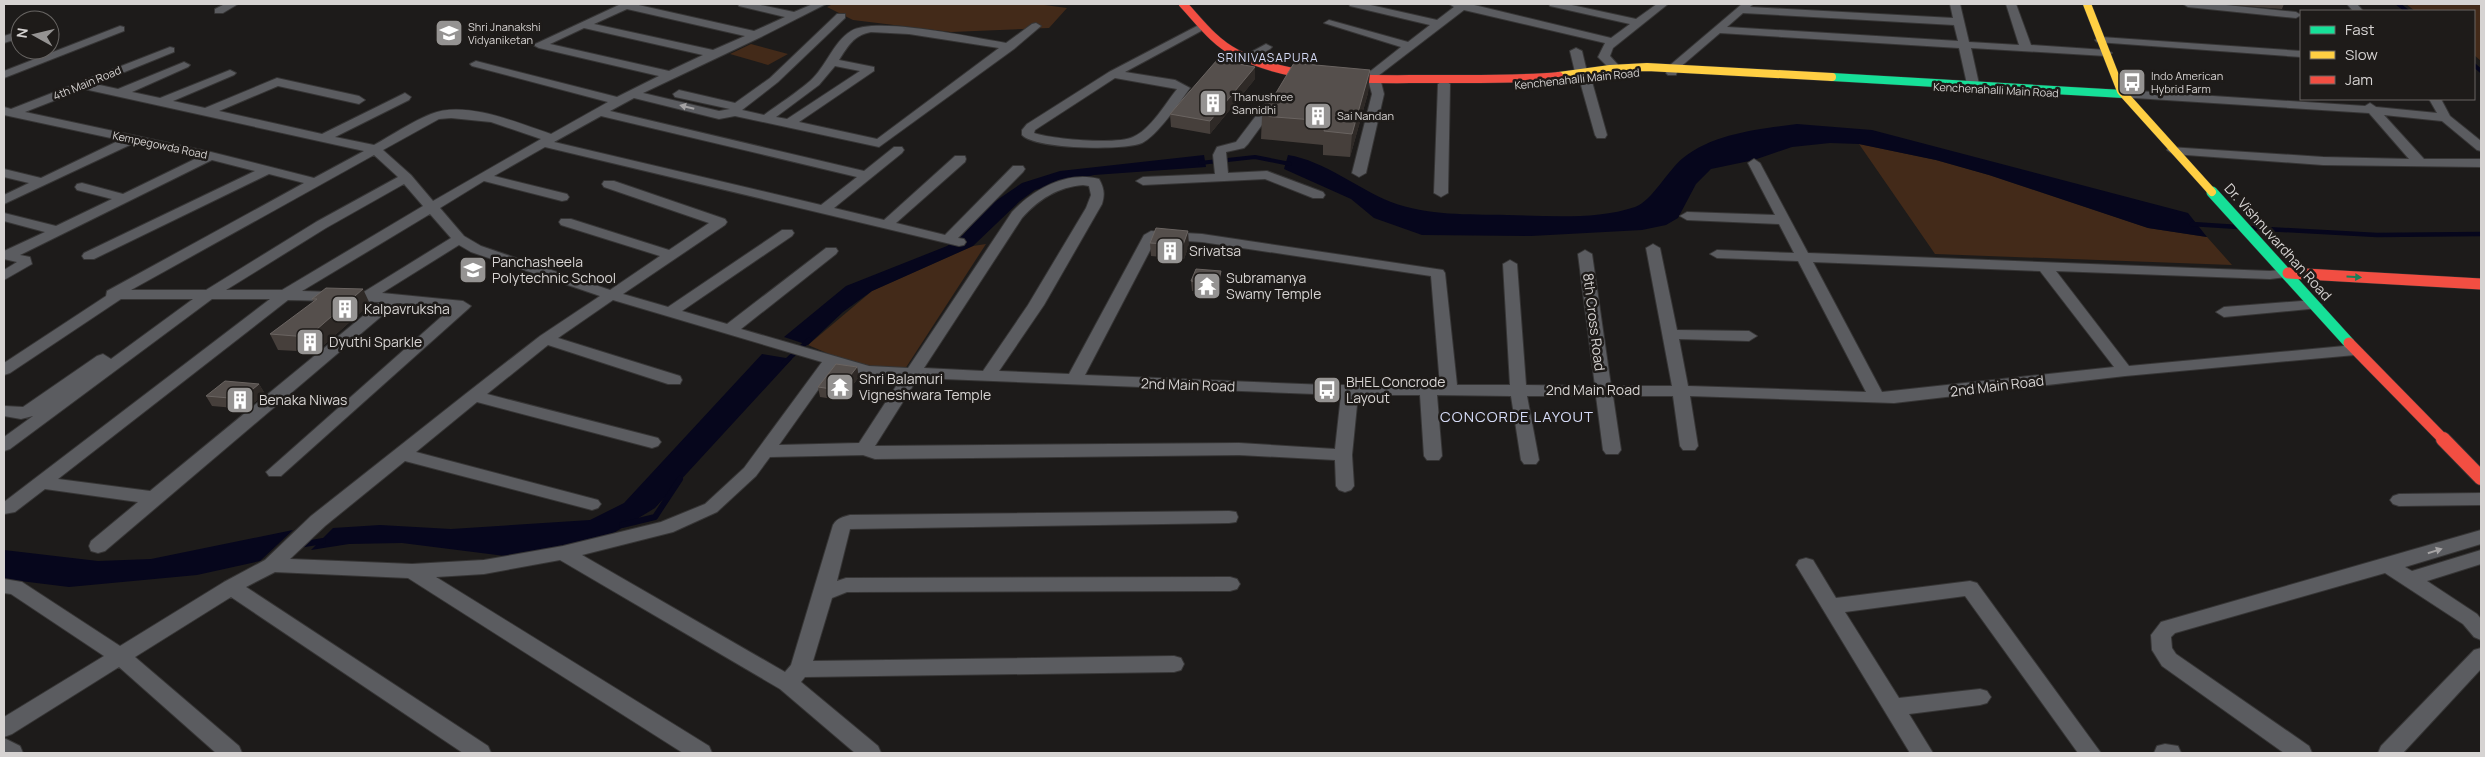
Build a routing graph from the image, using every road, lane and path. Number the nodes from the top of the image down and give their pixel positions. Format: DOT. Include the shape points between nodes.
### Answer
graph roads {
  1 [pos="232,4"];
  2 [pos="627,4"];
  3 [pos="743,4"];
  4 [pos="821,4"];
  5 [pos="1171,4"];
  6 [pos="1183,4"];
  7 [pos="1354,4"];
  8 [pos="1460,4"];
  9 [pos="1554,4"];
  10 [pos="1663,4"];
  11 [pos="1812,4"];
  12 [pos="1955,4"];
  13 [pos="2011,4"];
  14 [pos="2087,4"];
  15 [pos="2188,4"];
  16 [pos="2289,4"];
  17 [pos="1744,7"];
  18 [pos="219,11"];
  19 [pos="1803,14"];
  20 [pos="796,16"];
  21 [pos="841,16"];
  22 [pos="2299,18"];
  23 [pos="1958,22"];
  24 [pos="1329,23"];
  25 [pos="1638,23"];
  26 [pos="1438,24"];
  27 [pos="582,25"];
  28 [pos="1036,26"];
  29 [pos="120,29"];
  30 [pos="1197,29"];
  31 [pos="1719,30"];
  32 [pos="757,35"];
  33 [pos="2101,40"];
  34 [pos="1613,42"];
  35 [pos="1964,44"];
  36 [pos="1409,46"];
  37 [pos="1010,47"];
  38 [pos="1266,47"];
  39 [pos="2026,48"];
  40 [pos="170,50"];
  41 [pos="1576,51"];
  42 [pos="2106,53"];
  43 [pos="715,54"];
  44 [pos="2300,54"];
  45 [pos="1246,58"];
  46 [pos="832,62"];
  47 [pos="476,64"];
  48 [pos="184,65"];
  49 [pos="1614,67"];
  50 [pos="1673,70"];
  51 [pos="230,73"];
  52 [pos="1113,74"];
  53 [pos="671,75"];
  54 [pos="1583,75"];
  55 [pos="4,76"];
  56 [pos="1369,80"];
  57 [pos="1287,82"];
  58 [pos="1444,84"];
  59 [pos="1973,84"];
  60 [pos="83,85"];
  61 [pos="646,86"];
  62 [pos="2077,91"];
  63 [pos="122,92"];
  64 [pos="633,94"];
  65 [pos="2123,94"];
  66 [pos="405,97"];
  67 [pos="359,100"];
  68 [pos="2364,100"];
  69 [pos="2436,100"];
  70 [pos="164,101"];
  71 [pos="618,101"];
  72 [pos="736,110"];
  73 [pos="2372,110"];
  74 [pos="209,111"];
  75 [pos="599,112"];
  76 [pos="7,113"];
  77 [pos="767,118"];
  78 [pos="2445,118"];
  79 [pos="790,123"];
  80 [pos="1601,135"];
  81 [pos="325,137"];
  82 [pos="132,139"];
  83 [pos="546,140"];
  84 [pos="2481,147"];
  85 [pos="374,148"];
  86 [pos="898,150"];
  87 [pos="2173,150"];
  88 [pos="211,156"];
  89 [pos="960,160"];
  90 [pos="2481,162"];
  91 [pos="1754,163"];
  92 [pos="2420,163"];
  93 [pos="1221,165"];
  94 [pos="1018,169"];
  95 [pos="265,171"];
  96 [pos="4,173"];
  97 [pos="1359,173"];
  98 [pos="866,175"];
  99 [pos="482,177"];
  100 [pos="406,178"];
  101 [pos="1143,181"];
  102 [pos="42,182"];
  103 [pos="316,182"];
  104 [pos="609,184"];
  105 [pos="82,188"];
  106 [pos="1440,193"];
  107 [pos="1318,194"];
  108 [pos="562,196"];
  109 [pos="125,198"];
  110 [pos="4,200"];
  111 [pos="431,207"];
  112 [pos="824,210"];
  113 [pos="1687,216"];
  114 [pos="4,217"];
  115 [pos="1785,220"];
  116 [pos="566,222"];
  117 [pos="886,225"];
  118 [pos="58,231"];
  119 [pos="787,234"];
  120 [pos="459,239"];
  121 [pos="1652,248"];
  122 [pos="831,251"];
  123 [pos="1585,254"];
  124 [pos="1717,254"];
  125 [pos="6,255"];
  126 [pos="671,255"];
  127 [pos="90,256"];
  128 [pos="1805,257"];
  129 [pos="1510,264"];
  130 [pos="2292,264"];
  131 [pos="2045,267"];
  132 [pos="2270,275"];
  133 [pos="4,276"];
  134 [pos="2326,276"];
  135 [pos="2481,284"];
  136 [pos="2297,285"];
  137 [pos="208,295"];
  138 [pos="286,295"];
  139 [pos="611,295"];
  140 [pos="2481,295"];
  141 [pos="114,297"];
  142 [pos="365,297"];
  143 [pos="394,298"];
  144 [pos="2314,305"];
  145 [pos="671,312"];
  146 [pos="2224,312"];
  147 [pos="730,330"];
  148 [pos="1670,334"];
  149 [pos="1749,336"];
  150 [pos="546,339"];
  151 [pos="2355,350"];
  152 [pos="831,361"];
  153 [pos="4,370"];
  154 [pos="2125,371"];
  155 [pos="915,372"];
  156 [pos="987,377"];
  157 [pos="674,380"];
  158 [pos="1074,380"];
  159 [pos="1350,390"];
  160 [pos="1449,390"];
  161 [pos="1518,390"];
  162 [pos="1603,390"];
  163 [pos="1428,391"];
  164 [pos="1681,391"];
  165 [pos="474,396"];
  166 [pos="1877,398"];
  167 [pos="4,411"];
  168 [pos="652,442"];
  169 [pos="4,445"];
  170 [pos="1688,446"];
  171 [pos="865,450"];
  172 [pos="1612,450"];
  173 [pos="766,451"];
  174 [pos="402,454"];
  175 [pos="1343,455"];
  176 [pos="1433,456"];
  177 [pos="1530,460"];
  178 [pos="275,472"];
  179 [pos="2481,478"];
  180 [pos="42,483"];
  181 [pos="1345,486"];
  182 [pos="154,498"];
  183 [pos="2481,499"];
  184 [pos="2399,500"];
  185 [pos="592,504"];
  186 [pos="4,508"];
  187 [pos="1229,517"];
  188 [pos="2481,537"];
  189 [pos="98,546"];
  190 [pos="563,553"];
  191 [pos="2481,557"];
  192 [pos="277,561"];
  193 [pos="1806,565"];
  194 [pos="2388,565"];
  195 [pos="412,571"];
  196 [pos="2410,580"];
  197 [pos="1230,584"];
  198 [pos="4,586"];
  199 [pos="231,587"];
  200 [pos="824,593"];
  201 [pos="1831,606"];
  202 [pos="2481,632"];
  203 [pos="120,656"];
  204 [pos="2481,656"];
  205 [pos="1174,664"];
  206 [pos="794,676"];
  207 [pos="1980,697"];
  208 [pos="1895,707"];
  209 [pos="4,728"];
  210 [pos="4,747"];
  211 [pos="12,753"];
  212 [pos="231,753"];
  213 [pos="480,753"];
  214 [pos="701,753"];
  215 [pos="870,753"];
  216 [pos="1922,753"];
  217 [pos="2090,753"];
  218 [pos="2165,753"];
  219 [pos="2170,753"];
  220 [pos="2301,753"];
  221 [pos="2389,753"];
  1 -- 18 [label="street"];
  2 -- 27 [label="street"];
  2 -- 32 [label="street"];
  3 -- 20 [label="street"];
  4 -- 20 [label="street"];
  5 -- 30 [label="main road, Kenchenahalli Main Road"];
  6 -- 45 [label="main road, Kenchenahalli Main Road" via="1223,44"];
  7 -- 26 [label="street"];
  8 -- 26 [label="street"];
  8 -- 34 [label="street"];
  9 -- 25 [label="street"];
  10 -- 25 [label="street"];
  11 -- 19 [label="street"];
  12 -- 23 [label="street"];
  13 -- 39 [label="street"];
  14 -- 33 [label="main road, Dr. Vishnuvardhan Road"];
  15 -- 22 [label="street"];
  16 -- 22 [label="street"];
  17 -- 19 [label="street"];
  17 -- 31 [label="street"];
  19 -- 23 [label="street"];
  20 -- 32 [label="street"];
  21 -- 72 [label="street" via="774,80"];
  23 -- 35 [label="street"];
  24 -- 36 [label="street"];
  25 -- 34 [label="street"];
  26 -- 36 [label="street"];
  27 -- 43 [label="street"];
  27 -- 53 [label="street" via="539,45"];
  28 -- 37 [label="street"];
  29 -- 55 [label="street"];
  30 -- 52 [label="street"];
  30 -- 57 [label="main road, Kenchenahalli Main Road" via="1218,51"];
  31 -- 35 [label="street"];
  31 -- 50 [label="street"];
  32 -- 43 [label="street"];
  33 -- 42 [label="main road, Dr. Vishnuvardhan Road"];
  33 -- 44 [label="street"];
  34 -- 49 [label="street" via="1604,57"];
  35 -- 39 [label="street"];
  35 -- 59 [label="street"];
  36 -- 56 [label="street"];
  37 -- 46 [label="street" via="885,29 860,30 846,41"];
  37 -- 79 [label="street" via="879,143"];
  38 -- 45 [label="street"];
  39 -- 42 [label="street"];
  40 -- 60 [label="street, 4th Main Road"];
  41 -- 54 [label="street"];
  42 -- 65 [label="main road, Dr. Vishnuvardhan Road"];
  43 -- 53 [label="street"];
  45 -- 56 [label="main road, Kenchenahalli Main Road"];
  46 -- 77 [label="street" via="815,83"];
  46 -- 79 [label="street" via="870,69"];
  47 -- 71 [label="street"];
  48 -- 63 [label="street"];
  49 -- 50 [label="main road, Kenchenahalli Main Road"];
  49 -- 54 [label="main road, Kenchenahalli Main Road"];
  50 -- 54 [label="main road, Kenchenahalli Main Road"];
  50 -- 59 [label="main road, Kenchenahalli Main Road"];
  50 -- 62 [label="main road, Kenchenahalli Main Road" via="2071,94"];
  51 -- 70 [label="street"];
  52 -- 52 [label="street" via="1031,127 1028,135 1048,141 1134,142 1148,131 1184,88"];
  53 -- 61 [label="street"];
  54 -- 56 [label="main road, Kenchenahalli Main Road" via="1508,80"];
  54 -- 58 [label="main road, Kenchenahalli Main Road" via="1511,85"];
  54 -- 80 [label="street"];
  56 -- 57 [label="main road, Kenchenahalli Main Road"];
  56 -- 58 [label="main road, Kenchenahalli Main Road"];
  56 -- 97 [label="street" via="1378,94"];
  57 -- 93 [label="street" via="1244,141 1221,150"];
  58 -- 106 [label="street"];
  59 -- 62 [label="main road, Kenchenahalli Main Road"];
  60 -- 63 [label="street"];
  60 -- 76 [label="street, 4th Main Road"];
  61 -- 64 [label="street"];
  61 -- 72 [label="street"];
  62 -- 65 [label="main road"];
  63 -- 70 [label="street"];
  64 -- 71 [label="street"];
  72 -- 64 [label="street, one-way" via="719,115"];
  65 -- 73 [label="street"];
  65 -- 87 [label="main road, Dr. Vishnuvardhan Road"];
  66 -- 81 [label="street"];
  67 -- 74 [label="street" via="276,82"];
  68 -- 73 [label="street"];
  69 -- 78 [label="street"];
  70 -- 74 [label="street"];
  71 -- 75 [label="street"];
  72 -- 77 [label="street"];
  73 -- 78 [label="street"];
  73 -- 92 [label="street"];
  74 -- 81 [label="street"];
  75 -- 83 [label="street"];
  75 -- 98 [label="street"];
  76 -- 82 [label="street, Kempegowda Road"];
  77 -- 79 [label="street"];
  78 -- 84 [label="street"];
  81 -- 85 [label="street"];
  82 -- 88 [label="street, Kempegowda Road"];
  82 -- 102 [label="street"];
  83 -- 85 [label="street" via="475,115 449,113 436,116"];
  83 -- 99 [label="street"];
  83 -- 112 [label="street"];
  85 -- 100 [label="street"];
  85 -- 103 [label="street"];
  86 -- 98 [label="street"];
  87 -- 92 [label="street" via="2324,161"];
  87 -- 130 [label="main road, Dr. Vishnuvardhan Road" via="2271,256"];
  88 -- 95 [label="street, Kempegowda Road"];
  88 -- 109 [label="street"];
  89 -- 117 [label="street"];
  90 -- 92 [label="street"];
  91 -- 115 [label="street"];
  93 -- 101 [label="street"];
  93 -- 107 [label="street" via="1267,175"];
  94 -- 117 [label="street" via="954,241"];
  95 -- 103 [label="street, Kempegowda Road"];
  95 -- 127 [label="street"];
  96 -- 102 [label="street"];
  98 -- 112 [label="street"];
  99 -- 108 [label="street"];
  99 -- 111 [label="street"];
  100 -- 111 [label="street"];
  100 -- 137 [label="street" via="321,225"];
  102 -- 110 [label="street"];
  103 -- 141 [label="street" via="112,294"];
  104 -- 126 [label="street" via="720,222"];
  105 -- 109 [label="street"];
  109 -- 118 [label="street"];
  111 -- 120 [label="street"];
  111 -- 138 [label="street"];
  112 -- 117 [label="street"];
  113 -- 115 [label="street"];
  114 -- 118 [label="street"];
  115 -- 128 [label="street"];
  116 -- 126 [label="street"];
  118 -- 125 [label="street"];
  119 -- 145 [label="street"];
  120 -- 139 [label="street, 2nd Main Road" via="476,249"];
  120 -- 142 [label="street"];
  121 -- 148 [label="street"];
  122 -- 147 [label="street"];
  123 -- 162 [label="street, 8th Cross Road"];
  124 -- 128 [label="street"];
  125 -- 133 [label="street" via="25,260 25,264"];
  126 -- 139 [label="street"];
  128 -- 131 [label="street"];
  128 -- 166 [label="street"];
  129 -- 161 [label="street"];
  130 -- 132 [label="street"];
  130 -- 134 [label="main road"];
  130 -- 134 [label="main road"];
  130 -- 136 [label="main road, Dr. Vishnuvardhan Road"];
  131 -- 132 [label="street"];
  131 -- 154 [label="street"];
  132 -- 136 [label="street"];
  134 -- 135 [label="main road, one-way"];
  136 -- 140 [label="main road"];
  136 -- 144 [label="main road, Dr. Vishnuvardhan Road"];
  137 -- 138 [label="street"];
  137 -- 141 [label="street"];
  137 -- 169 [label="street"];
  138 -- 142 [label="street"];
  138 -- 180 [label="street"];
  139 -- 145 [label="street, 2nd Main Road"];
  139 -- 150 [label="street"];
  141 -- 153 [label="street"];
  141 -- 167 [label="street" via="180,307 29,411 21,414"];
  142 -- 143 [label="street"];
  143 -- 178 [label="street" via="463,306"];
  143 -- 182 [label="street"];
  144 -- 146 [label="street"];
  144 -- 151 [label="main road, Dr. Vishnuvardhan Road"];
  145 -- 147 [label="street, 2nd Main Road"];
  147 -- 152 [label="street, 2nd Main Road"];
  148 -- 149 [label="street"];
  148 -- 164 [label="street"];
  150 -- 157 [label="street"];
  150 -- 165 [label="street"];
  151 -- 154 [label="street, 2nd Main Road"];
  151 -- 179 [label="main road, Dr. Vishnuvardhan Road"];
  152 -- 155 [label="street, 2nd Main Road" via="868,371"];
  152 -- 173 [label="street"];
  154 -- 166 [label="street, 2nd Main Road"];
  155 -- 156 [label="street, 2nd Main Road"];
  155 -- 156 [label="street" via="1022,210 1042,192 1069,184 1094,182 1098,189 1094,208 1036,306"];
  155 -- 171 [label="street"];
  156 -- 158 [label="street, 2nd Main Road"];
  158 -- 159 [label="street, 2nd Main Road"];
  158 -- 160 [label="street" via="1150,235 1202,238 1438,273"];
  159 -- 163 [label="street, 2nd Main Road"];
  159 -- 175 [label="street"];
  160 -- 161 [label="street, 2nd Main Road"];
  160 -- 163 [label="street, 2nd Main Road"];
  161 -- 162 [label="street, 2nd Main Road"];
  161 -- 177 [label="street"];
  162 -- 164 [label="street, 2nd Main Road"];
  162 -- 172 [label="street, 8th Cross Road"];
  163 -- 176 [label="street"];
  164 -- 166 [label="street, 2nd Main Road"];
  164 -- 170 [label="street"];
  165 -- 168 [label="street"];
  165 -- 174 [label="street"];
  171 -- 173 [label="street"];
  171 -- 175 [label="street" via="875,453 1239,449"];
  173 -- 190 [label="street" via="750,472 711,508 666,527"];
  174 -- 185 [label="street"];
  174 -- 192 [label="street" via="318,521"];
  175 -- 181 [label="street"];
  180 -- 182 [label="street"];
  180 -- 186 [label="street" via="9,508"];
  182 -- 189 [label="street"];
  183 -- 184 [label="street"];
  187 -- 200 [label="street" via="850,521 842,525"];
  194 -- 188 [label="street, one-way"];
  190 -- 195 [label="street" via="484,567"];
  190 -- 206 [label="street"];
  191 -- 196 [label="street"];
  192 -- 195 [label="street"];
  192 -- 199 [label="street"];
  193 -- 201 [label="street"];
  194 -- 196 [label="street"];
  194 -- 220 [label="street" via="2168,627 2160,635 2162,650 2169,660"];
  195 -- 214 [label="street"];
  196 -- 202 [label="street" via="2470,619"];
  197 -- 200 [label="street" via="846,585"];
  198 -- 203 [label="street" via="15,587"];
  199 -- 203 [label="street"];
  199 -- 213 [label="street"];
  200 -- 206 [label="street"];
  201 -- 208 [label="street"];
  201 -- 217 [label="street" via="1970,588"];
  203 -- 209 [label="street"];
  203 -- 212 [label="street"];
  204 -- 221 [label="street"];
  205 -- 206 [label="street"];
  206 -- 215 [label="street"];
  207 -- 208 [label="street"];
  208 -- 216 [label="street"];
  210 -- 211 [label="street"];
  218 -- 219 [label="street"];
}
